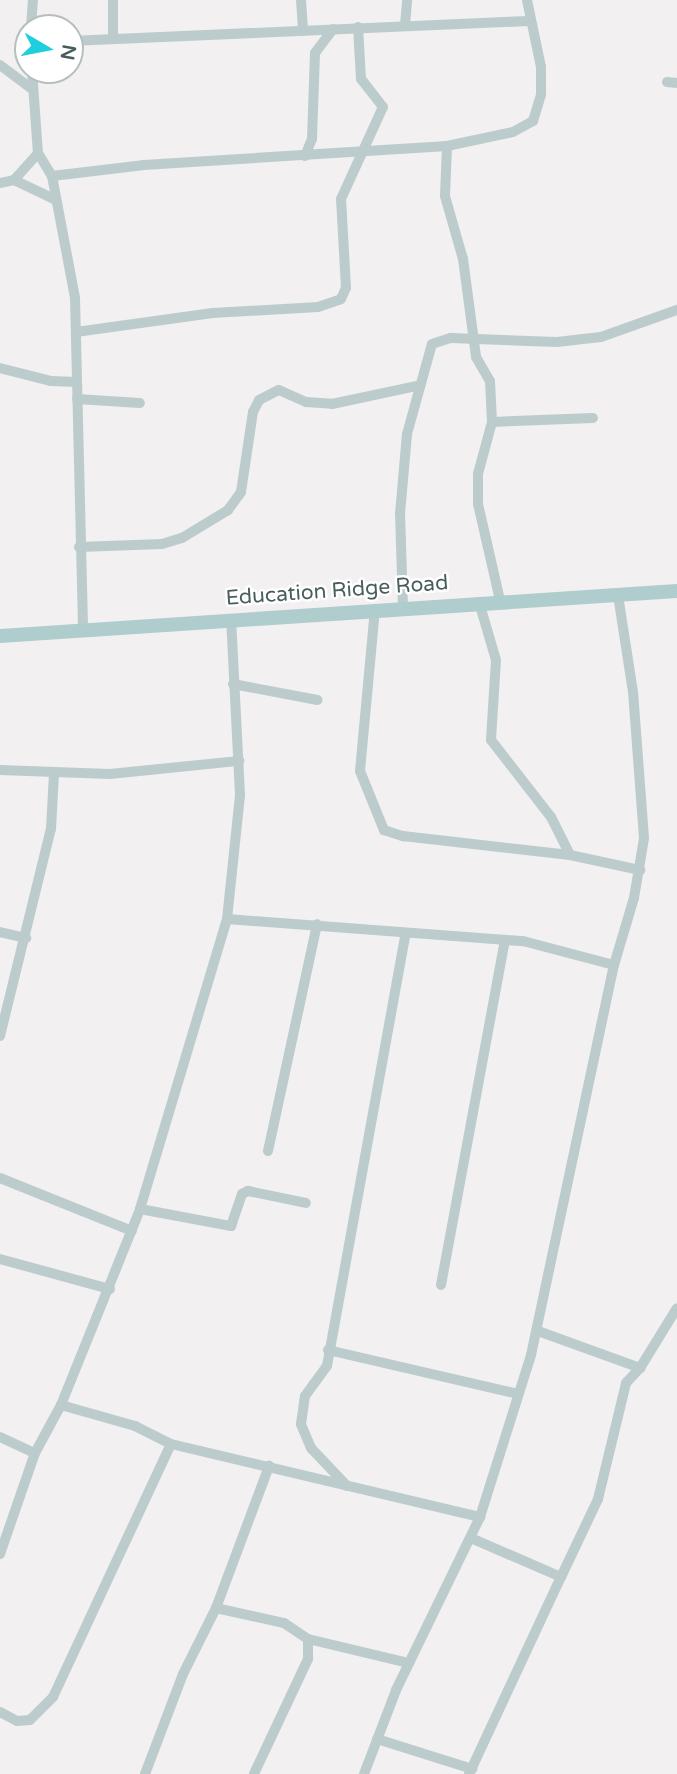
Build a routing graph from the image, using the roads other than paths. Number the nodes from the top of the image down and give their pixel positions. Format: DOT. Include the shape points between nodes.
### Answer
graph roads {
  1 [pos="113,0"];
  2 [pos="301,0"];
  3 [pos="407,0"];
  4 [pos="527,0"];
  5 [pos="530,21"];
  6 [pos="405,25"];
  7 [pos="358,27"];
  8 [pos="333,29"];
  9 [pos="303,31"];
  10 [pos="113,39"];
  11 [pos="84,40"];
  12 [pos="0,65"];
  13 [pos="32,84"];
  14 [pos="32,89"];
  15 [pos="447,146"];
  16 [pos="38,153"];
  17 [pos="365,153"];
  18 [pos="305,156"];
  19 [pos="52,176"];
  20 [pos="14,180"];
  21 [pos="0,183"];
  22 [pos="54,199"];
  23 [pos="677,310"];
  24 [pos="76,332"];
  25 [pos="477,340"];
  26 [pos="0,368"];
  27 [pos="77,382"];
  28 [pos="417,386"];
  29 [pos="77,399"];
  30 [pos="140,402"];
  31 [pos="593,418"];
  32 [pos="492,422"];
  33 [pos="79,547"];
  34 [pos="677,591"];
  35 [pos="618,595"];
  36 [pos="500,600"];
  37 [pos="479,602"];
  38 [pos="403,608"];
  39 [pos="375,609"];
  40 [pos="231,619"];
  41 [pos="83,630"];
  42 [pos="0,636"];
  43 [pos="233,684"];
  44 [pos="318,700"];
  45 [pos="239,761"];
  46 [pos="0,770"];
  47 [pos="54,774"];
  48 [pos="570,855"];
  49 [pos="640,870"];
  50 [pos="227,919"];
  51 [pos="317,924"];
  52 [pos="0,932"];
  53 [pos="405,935"];
  54 [pos="26,938"];
  55 [pos="505,940"];
  56 [pos="614,964"];
  57 [pos="0,1036"];
  58 [pos="268,1151"];
  59 [pos="0,1178"];
  60 [pos="306,1203"];
  61 [pos="140,1209"];
  62 [pos="132,1231"];
  63 [pos="0,1259"];
  64 [pos="441,1285"];
  65 [pos="110,1289"];
  66 [pos="677,1308"];
  67 [pos="538,1331"];
  68 [pos="328,1350"];
  69 [pos="640,1368"];
  70 [pos="518,1394"];
  71 [pos="61,1405"];
  72 [pos="0,1437"];
  73 [pos="171,1444"];
  74 [pos="35,1453"];
  75 [pos="269,1466"];
  76 [pos="347,1486"];
  77 [pos="480,1517"];
  78 [pos="471,1538"];
  79 [pos="0,1554"];
  80 [pos="561,1577"];
  81 [pos="216,1608"];
  82 [pos="308,1639"];
  83 [pos="409,1663"];
  84 [pos="0,1712"];
  85 [pos="377,1740"];
  86 [pos="471,1771"];
  87 [pos="145,1774"];
  88 [pos="254,1774"];
  89 [pos="364,1774"];
  1 -- 10 [label="street"];
  2 -- 9 [label="street"];
  3 -- 6 [label="street"];
  4 -- 5 [label="street"];
  5 -- 6 [label="street"];
  5 -- 15 [label="street" via="541,67 539,112 513,132"];
  6 -- 7 [label="street"];
  7 -- 8 [label="street"];
  7 -- 17 [label="street" via="361,79 383,107"];
  8 -- 9 [label="street"];
  8 -- 18 [label="street" via="315,53 312,139"];
  9 -- 10 [label="street"];
  10 -- 11 [label="street"];
  12 -- 14 [label="street"];
  13 -- 14 [label="street"];
  14 -- 16 [label="street"];
  15 -- 17 [label="street"];
  15 -- 25 [label="street" via="445,197 457,225"];
  16 -- 19 [label="street"];
  16 -- 20 [label="street"];
  17 -- 18 [label="street"];
  17 -- 24 [label="street" via="341,199 346,288 334,304 118,323"];
  18 -- 19 [label="street" via="144,165"];
  19 -- 22 [label="street"];
  20 -- 21 [label="street"];
  20 -- 22 [label="street"];
  22 -- 24 [label="street" via="71,265"];
  23 -- 25 [label="street" via="601,337 557,342"];
  24 -- 27 [label="street"];
  25 -- 28 [label="street" via="451,338 432,344"];
  25 -- 32 [label="street" via="476,357 490,381"];
  26 -- 27 [label="street" via="51,382"];
  27 -- 29 [label="street"];
  28 -- 33 [label="street" via="332,404 306,402 279,390 259,400 253,412 241,492 228,510 183,538 162,544"];
  28 -- 38 [label="street" via="407,434 400,514"];
  29 -- 30 [label="street"];
  29 -- 33 [label="street"];
  31 -- 32 [label="street"];
  32 -- 36 [label="street" via="478,474 478,504"];
  33 -- 41 [label="street"];
  34 -- 35 [label="main road, Education Ridge Road"];
  35 -- 36 [label="main road, Education Ridge Road"];
  35 -- 49 [label="street" via="633,692 643,838"];
  36 -- 37 [label="main road, Education Ridge Road"];
  37 -- 38 [label="main road, Education Ridge Road"];
  37 -- 48 [label="street" via="496,660 498,687 491,740 551,817"];
  38 -- 39 [label="main road, Education Ridge Road"];
  39 -- 40 [label="main road, Education Ridge Road"];
  39 -- 48 [label="street" via="360,771 384,830"];
  40 -- 41 [label="main road, Education Ridge Road"];
  40 -- 43 [label="street"];
  41 -- 42 [label="main road, Education Ridge Road"];
  43 -- 44 [label="street"];
  43 -- 45 [label="street"];
  45 -- 47 [label="street" via="110,774"];
  45 -- 50 [label="street"];
  46 -- 47 [label="street"];
  47 -- 54 [label="street" via="51,829"];
  48 -- 49 [label="street"];
  49 -- 56 [label="street"];
  50 -- 51 [label="street"];
  50 -- 61 [label="street"];
  51 -- 53 [label="street"];
  51 -- 58 [label="street"];
  52 -- 54 [label="street"];
  53 -- 55 [label="street"];
  53 -- 68 [label="street" via="372,1134"];
  54 -- 57 [label="street"];
  55 -- 56 [label="street" via="560,947"];
  55 -- 64 [label="street"];
  56 -- 67 [label="street"];
  59 -- 62 [label="street"];
  60 -- 61 [label="street" via="248,1191 242,1194 231,1226"];
  61 -- 62 [label="street"];
  62 -- 65 [label="street"];
  63 -- 65 [label="street"];
  65 -- 71 [label="street"];
  66 -- 69 [label="street"];
  67 -- 69 [label="street"];
  67 -- 70 [label="street"];
  68 -- 70 [label="street"];
  68 -- 76 [label="street" via="324,1375 305,1396 302,1435"];
  69 -- 80 [label="street" via="626,1382 598,1499"];
  70 -- 77 [label="street"];
  71 -- 73 [label="street" via="135,1426"];
  71 -- 74 [label="street"];
  72 -- 74 [label="street"];
  73 -- 75 [label="street"];
  73 -- 84 [label="street" via="54,1696 30,1720 17,1721"];
  74 -- 79 [label="street"];
  75 -- 76 [label="street"];
  75 -- 81 [label="street"];
  76 -- 77 [label="street"];
  77 -- 78 [label="street"];
  78 -- 80 [label="street"];
  78 -- 83 [label="street"];
  80 -- 86 [label="street"];
  81 -- 82 [label="street" via="284,1623"];
  81 -- 87 [label="street" via="183,1674"];
  82 -- 83 [label="street"];
  82 -- 88 [label="street" via="308,1659"];
  83 -- 85 [label="street"];
  85 -- 86 [label="street"];
  85 -- 89 [label="street"];
}
